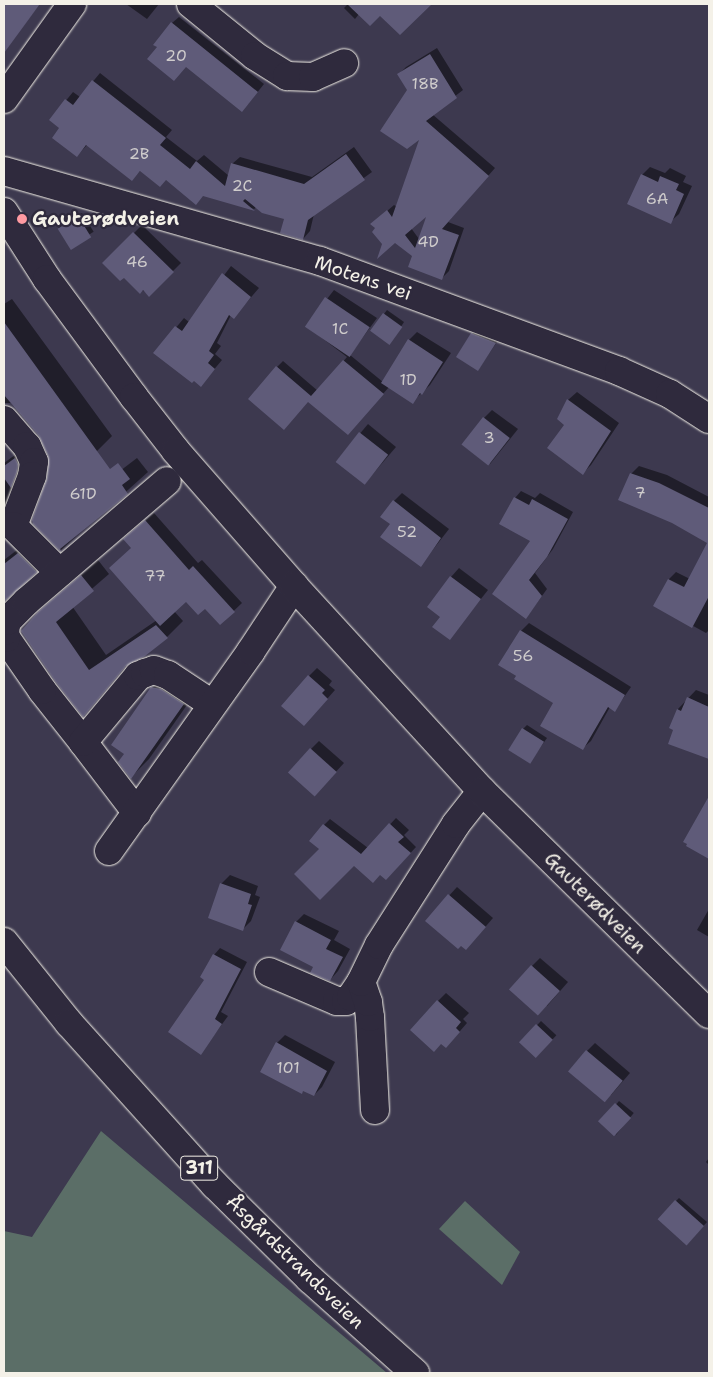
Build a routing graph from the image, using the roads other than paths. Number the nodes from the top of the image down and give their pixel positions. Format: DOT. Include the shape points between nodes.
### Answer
graph roads {
  1 [pos="72,4"];
  2 [pos="191,4"];
  3 [pos="344,63"];
  4 [pos="4,99"];
  5 [pos="4,171"];
  6 [pos="6,221"];
  7 [pos="709,419"];
  8 [pos="4,420"];
  9 [pos="167,481"];
  10 [pos="8,529"];
  11 [pos="60,573"];
  12 [pos="294,586"];
  13 [pos="212,704"];
  14 [pos="83,742"];
  15 [pos="482,790"];
  16 [pos="137,813"];
  17 [pos="108,851"];
  18 [pos="4,942"];
  19 [pos="269,972"];
  20 [pos="361,982"];
  21 [pos="709,1014"];
  22 [pos="374,1110"];
  23 [pos="414,1373"];
  1 -- 4 [label="street"];
  2 -- 3 [label="street" via="255,56 287,76 313,77"];
  5 -- 7 [label="street, Motens vei" via="320,262 618,371 670,394"];
  6 -- 12 [label="street, Gauterødveien" via="176,451"];
  8 -- 10 [label="street" via="27,446 34,462 32,476"];
  9 -- 11 [label="street"];
  10 -- 11 [label="street"];
  11 -- 14 [label="street" via="7,620 5,631 6,638 27,668"];
  12 -- 13 [label="street"];
  12 -- 15 [label="street, Gauterødveien"];
  13 -- 14 [label="street" via="168,674 154,670 138,676"];
  13 -- 16 [label="street"];
  14 -- 16 [label="street"];
  15 -- 20 [label="street" via="456,824 379,945"];
  15 -- 21 [label="street, Gauterødveien"];
  16 -- 17 [label="street"];
  18 -- 23 [label="street, Åsgårdstrandsveien / 311" via="69,1023 215,1185"];
  19 -- 20 [label="street" via="336,1001 346,1001"];
  20 -- 22 [label="street" via="370,1017"];
}
